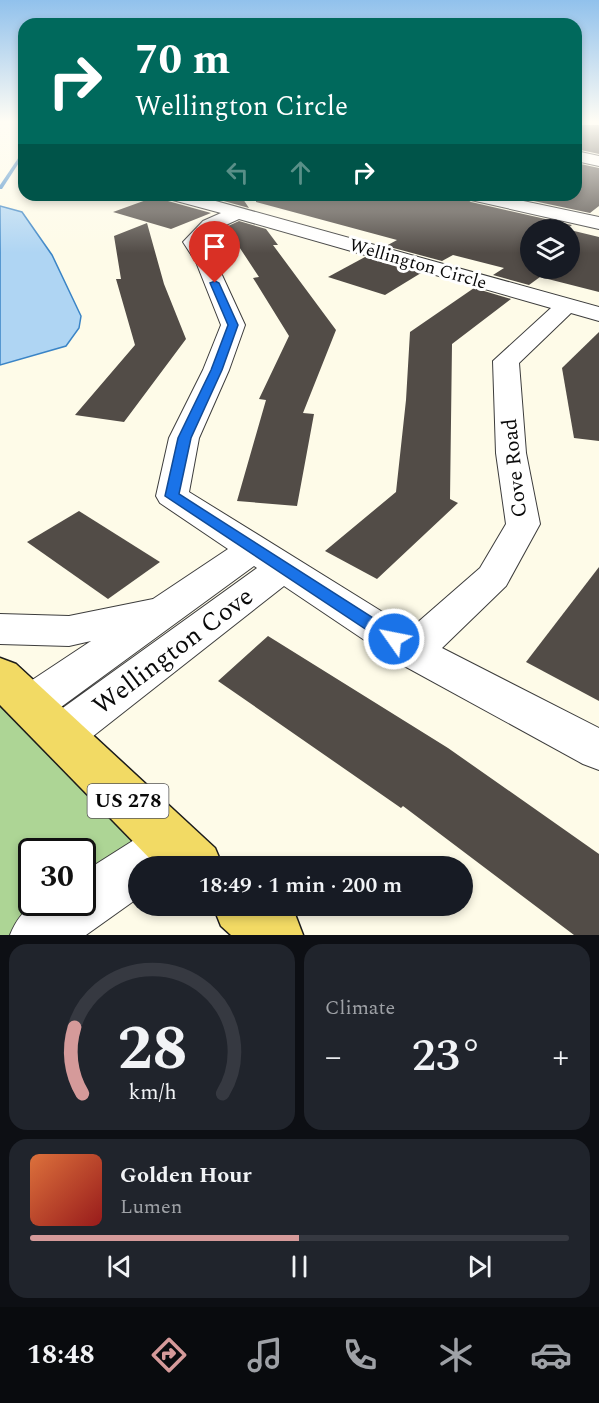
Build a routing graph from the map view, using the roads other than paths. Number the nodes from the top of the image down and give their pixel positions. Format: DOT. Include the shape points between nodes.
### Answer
graph roads {
  1 [pos="196,201"];
  2 [pos="498,201"];
  3 [pos="237,213"];
  4 [pos="599,223"];
  5 [pos="567,305"];
  6 [pos="599,314"];
  7 [pos="269,558"];
  8 [pos="166,609"];
  9 [pos="0,629"];
  10 [pos="412,651"];
  11 [pos="31,705"];
  12 [pos="599,750"];
  13 [pos="184,856"];
  14 [pos="128,886"];
  15 [pos="252,916"];
  16 [pos="38,935"];
  17 [pos="274,935"];
  1 -- 3 [label="street, Wellington Circle"];
  2 -- 4 [label="street"];
  3 -- 5 [label="street, Wellington Circle"];
  3 -- 7 [label="street" via="210,225 193,242 206,262 233,325 184,438 172,496"];
  5 -- 6 [label="street, Wellington Circle"];
  5 -- 10 [label="street, Cove Road" via="506,361 511,453 523,524 493,577"];
  7 -- 8 [label="street, Wellington Cove"];
  7 -- 10 [label="street"];
  7 -- 11 [label="street, Wellington Cove"];
  8 -- 9 [label="street" via="69,631"];
  8 -- 11 [label="street, Wellington Cove"];
  10 -- 12 [label="street"];
  11 -- 13 [label="main road, US 278"];
  14 -- 16 [label="street"];
  15 -- 17 [label="main road"];
}
